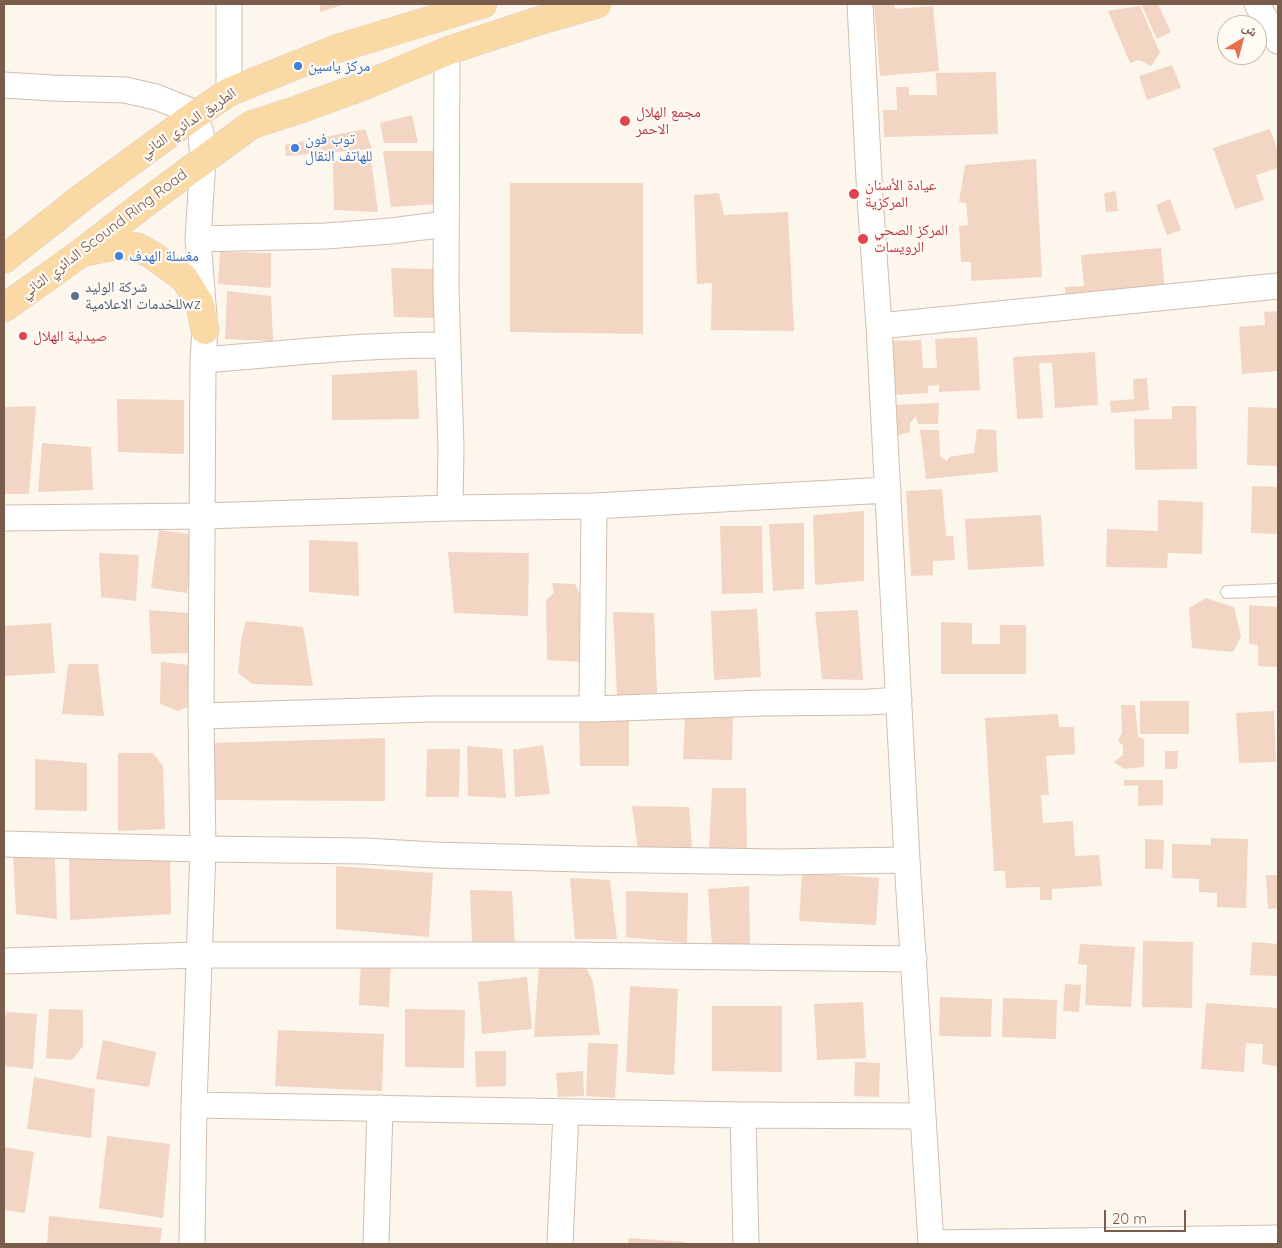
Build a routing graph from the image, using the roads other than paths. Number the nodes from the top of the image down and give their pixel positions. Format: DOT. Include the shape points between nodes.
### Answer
graph roads {
  1 [pos="229,4"];
  2 [pos="483,4"];
  3 [pos="597,4"];
  4 [pos="860,4"];
  5 [pos="1257,4"];
  6 [pos="1278,41"];
  7 [pos="447,51"];
  8 [pos="4,85"];
  9 [pos="229,92"];
  10 [pos="195,115"];
  11 [pos="203,160"];
  12 [pos="446,224"];
  13 [pos="198,239"];
  14 [pos="81,253"];
  15 [pos="4,259"];
  16 [pos="1278,286"];
  17 [pos="4,308"];
  18 [pos="879,326"];
  19 [pos="205,330"];
  20 [pos="448,345"];
  21 [pos="203,360"];
  22 [pos="888,490"];
  23 [pos="594,506"];
  24 [pos="450,508"];
  25 [pos="203,516"];
  26 [pos="4,518"];
  27 [pos="1278,590"];
  28 [pos="1227,592"];
  29 [pos="899,700"];
  30 [pos="592,709"];
  31 [pos="201,716"];
  32 [pos="4,844"];
  33 [pos="203,849"];
  34 [pos="907,860"];
  35 [pos="199,955"];
  36 [pos="914,959"];
  37 [pos="4,961"];
  38 [pos="194,1105"];
  39 [pos="380,1108"];
  40 [pos="566,1112"];
  41 [pos="743,1115"];
  42 [pos="922,1116"];
  43 [pos="1278,1238"];
  44 [pos="192,1244"];
  45 [pos="376,1244"];
  46 [pos="560,1244"];
  47 [pos="746,1244"];
  48 [pos="931,1244"];
  1 -- 9 [label="street"];
  2 -- 9 [label="main road, الطريق الدائري الثاني" via="339,48"];
  3 -- 7 [label="main road"];
  4 -- 18 [label="street"];
  5 -- 6 [label="street"];
  7 -- 11 [label="main road" via="366,85 251,125"];
  7 -- 12 [label="street"];
  8 -- 10 [label="street" via="125,90 156,97"];
  9 -- 10 [label="main road, الطريق الدائري الثاني"];
  10 -- 11 [label="street" via="202,133"];
  10 -- 15 [label="main road, الطريق الدائري الثاني"];
  11 -- 13 [label="street"];
  11 -- 14 [label="main road, الدائري الثاني Scound Ring Road"];
  12 -- 13 [label="street" via="326,236"];
  12 -- 20 [label="street"];
  13 -- 19 [label="street"];
  14 -- 17 [label="main road, الدائري الثاني Scound Ring Road"];
  14 -- 19 [label="main road" via="119,245 152,255 184,278 200,304"];
  16 -- 18 [label="street"];
  18 -- 22 [label="street"];
  19 -- 21 [label="street"];
  20 -- 21 [label="street" via="336,348"];
  20 -- 24 [label="street"];
  21 -- 25 [label="street"];
  22 -- 23 [label="street"];
  22 -- 29 [label="street"];
  23 -- 24 [label="street"];
  23 -- 30 [label="street"];
  24 -- 25 [label="street"];
  25 -- 26 [label="street"];
  25 -- 31 [label="street"];
  27 -- 28 [label="lane"];
  29 -- 30 [label="street"];
  29 -- 34 [label="street"];
  30 -- 31 [label="street" via="432,709"];
  31 -- 33 [label="street"];
  32 -- 33 [label="street"];
  33 -- 34 [label="street" via="582,859"];
  33 -- 35 [label="street"];
  34 -- 36 [label="street"];
  35 -- 36 [label="street"];
  35 -- 37 [label="street"];
  35 -- 38 [label="street"];
  36 -- 42 [label="street"];
  38 -- 39 [label="street"];
  38 -- 44 [label="street"];
  39 -- 40 [label="street"];
  39 -- 45 [label="street"];
  40 -- 41 [label="street"];
  40 -- 46 [label="street"];
  41 -- 42 [label="street"];
  41 -- 47 [label="street"];
  42 -- 48 [label="street"];
  43 -- 48 [label="street"];
}
